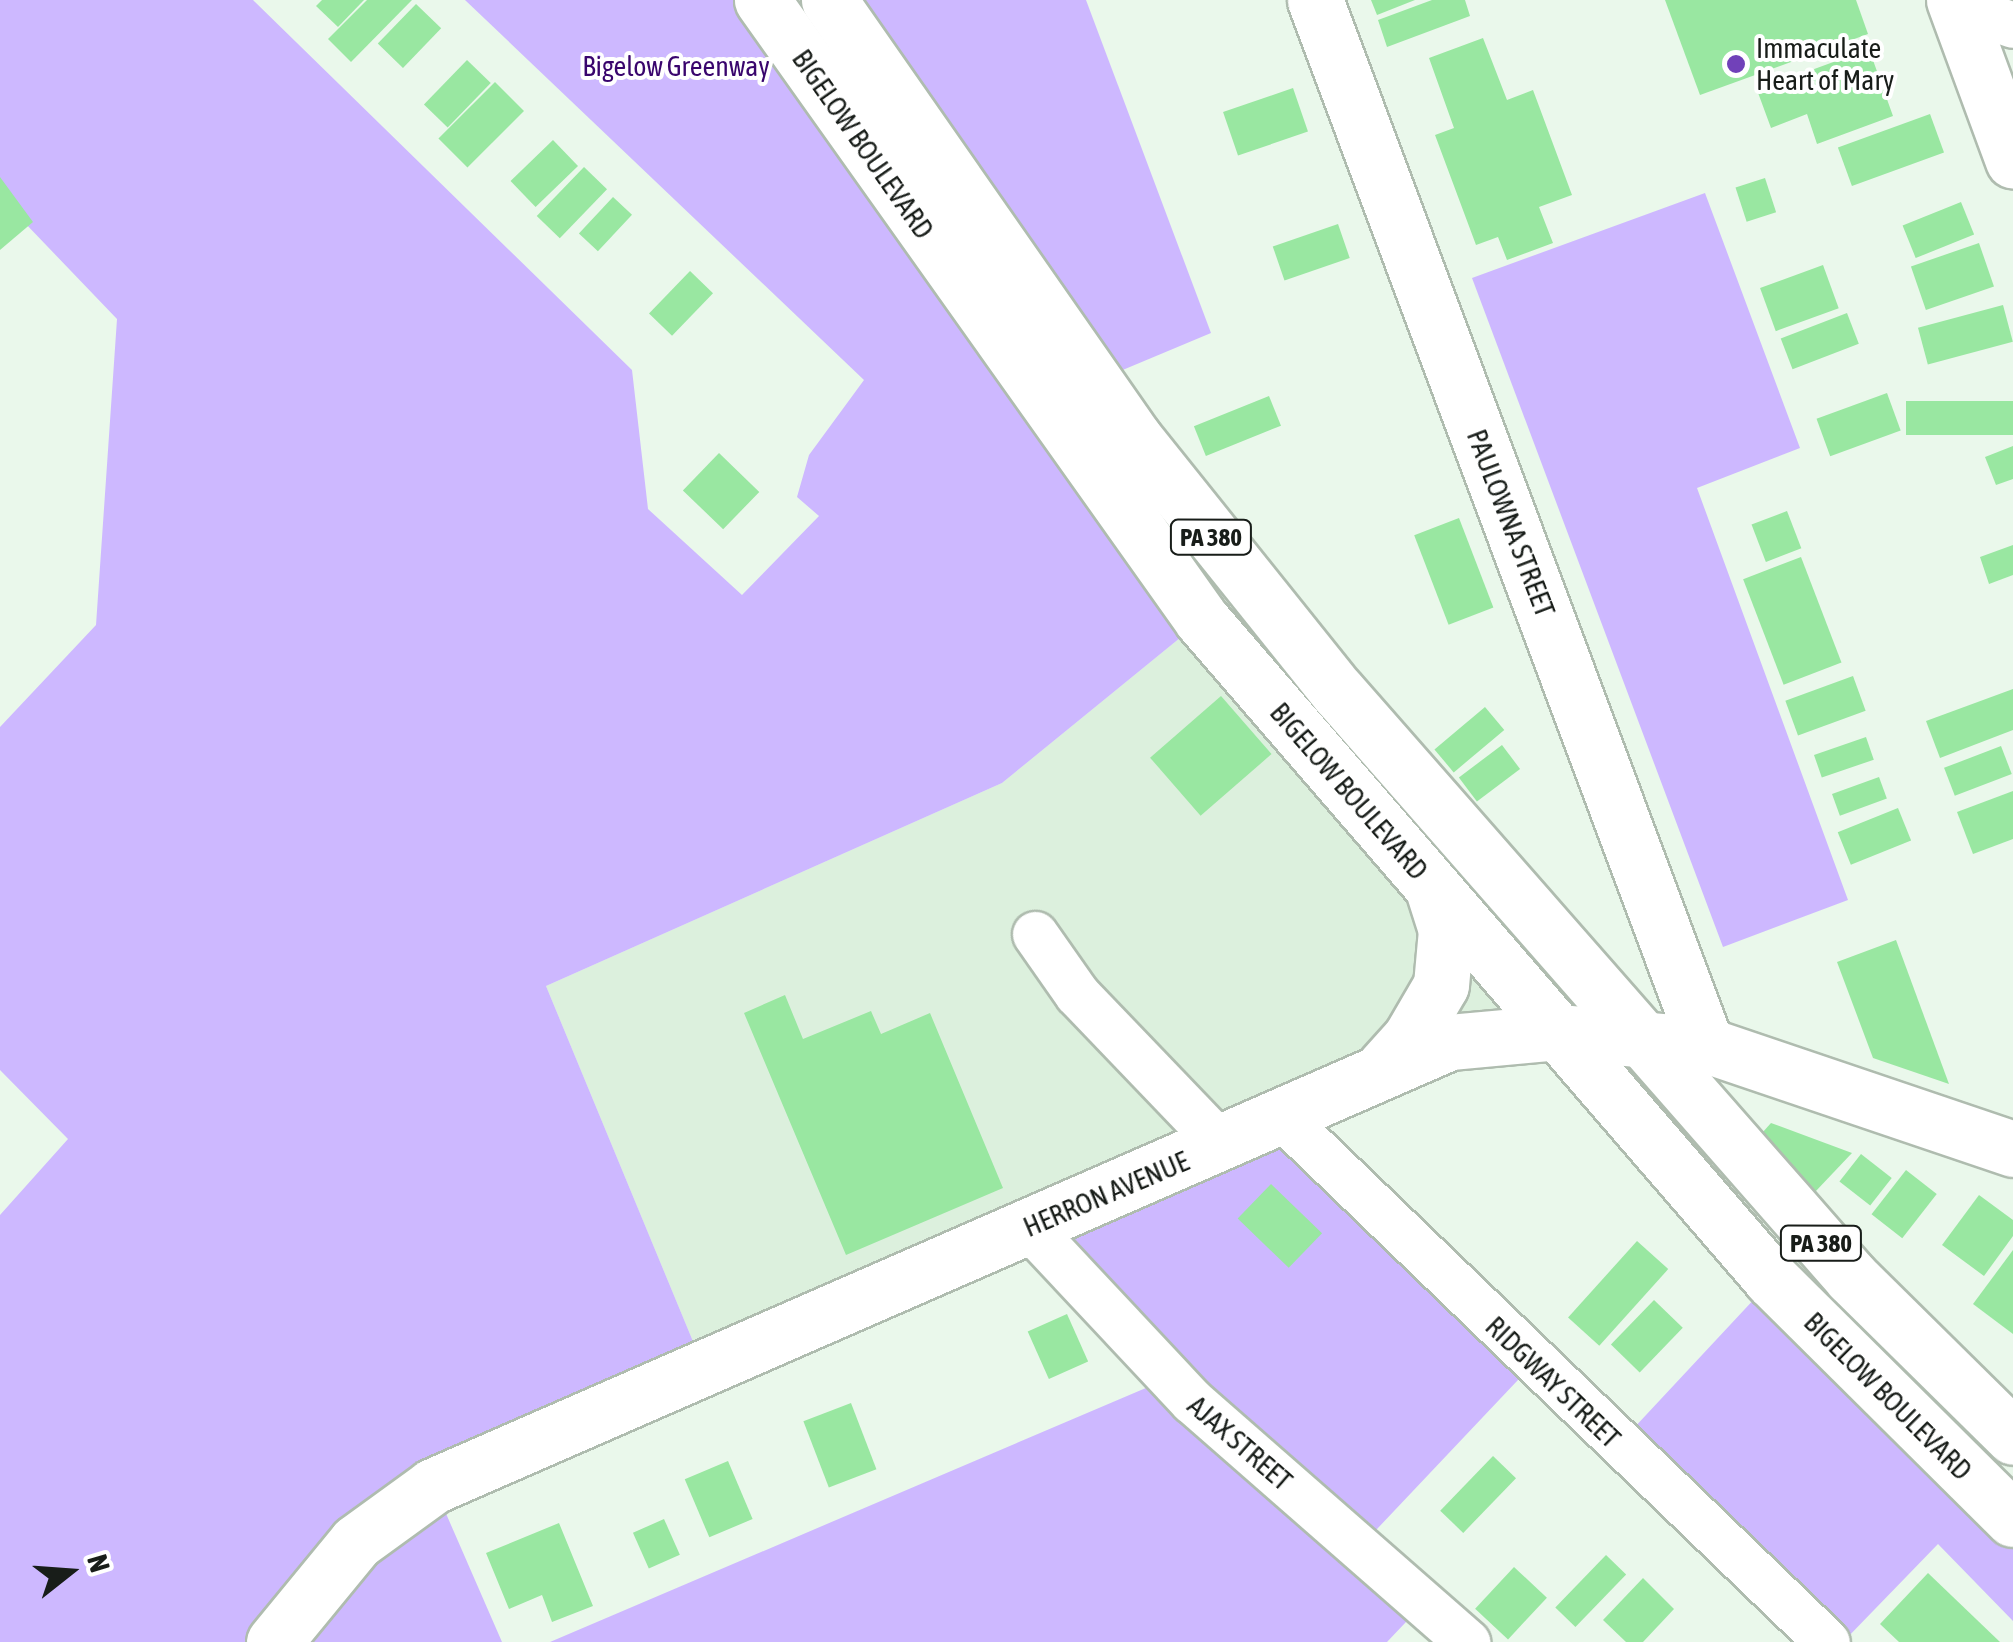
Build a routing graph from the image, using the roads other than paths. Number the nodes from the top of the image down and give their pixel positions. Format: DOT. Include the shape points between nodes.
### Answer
graph roads {
  1 [pos="762,0"];
  2 [pos="828,0"];
  3 [pos="1315,0"];
  4 [pos="1956,2"];
  5 [pos="2013,25"];
  6 [pos="2012,153"];
  7 [pos="1434,889"];
  8 [pos="1034,934"];
  9 [pos="1558,1032"];
  10 [pos="1641,1038"];
  11 [pos="1706,1045"];
  12 [pos="1384,1067"];
  13 [pos="1283,1118"];
  14 [pos="1222,1144"];
  15 [pos="2013,1149"];
  16 [pos="1030,1227"];
  17 [pos="2013,1437"];
  18 [pos="2013,1519"];
  19 [pos="274,1642"];
  20 [pos="1467,1642"];
  21 [pos="1827,1642"];
  1 -- 7 [label="main road, BIGELOW BOULEVARD / PA 380" via="1202,620"];
  2 -- 10 [label="main road, BIGELOW BOULEVARD / PA 380" via="1134,440 1338,692"];
  3 -- 11 [label="main road, PAULOWNA STREET"];
  4 -- 5 [label="street"];
  4 -- 6 [label="main road"];
  7 -- 9 [label="main road, BIGELOW BOULEVARD / PA 380"];
  7 -- 12 [label="main road" via="1446,930 1441,985"];
  8 -- 14 [label="street" via="1076,994"];
  9 -- 10 [label="main road, HERRON AVENUE"];
  9 -- 12 [label="main road, HERRON AVENUE" via="1468,1038"];
  9 -- 18 [label="main road, BIGELOW BOULEVARD / PA 380" via="1772,1280"];
  10 -- 11 [label="main road, HERRON AVENUE"];
  10 -- 17 [label="main road, BIGELOW BOULEVARD / PA 380" via="1852,1278"];
  11 -- 15 [label="main road, HERRON AVENUE"];
  12 -- 13 [label="main road, HERRON AVENUE"];
  13 -- 14 [label="main road, HERRON AVENUE"];
  13 -- 21 [label="street, RIDGWAY STREET"];
  14 -- 16 [label="main road, HERRON AVENUE"];
  16 -- 19 [label="main road, HERRON AVENUE" via="433,1486 356,1542"];
  16 -- 20 [label="street, AJAX STREET" via="1192,1401"];
}
